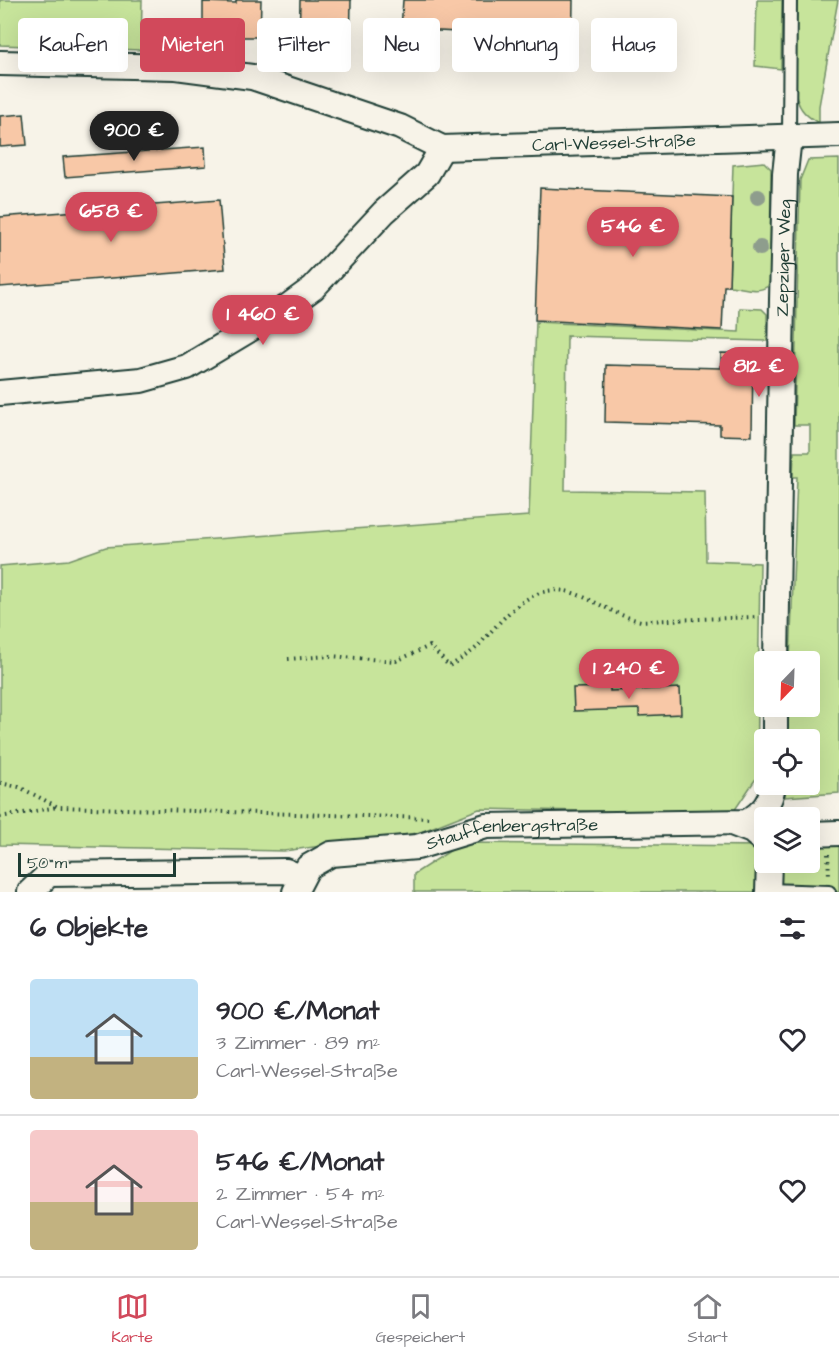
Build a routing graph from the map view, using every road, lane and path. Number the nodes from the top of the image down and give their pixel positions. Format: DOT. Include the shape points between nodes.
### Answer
graph roads {
  1 [pos="790,0"];
  2 [pos="0,63"];
  3 [pos="839,135"];
  4 [pos="789,137"];
  5 [pos="441,148"];
  6 [pos="0,393"];
  7 [pos="776,617"];
  8 [pos="776,651"];
  9 [pos="288,659"];
  10 [pos="0,783"];
  11 [pos="770,795"];
  12 [pos="58,807"];
  13 [pos="0,817"];
  14 [pos="734,824"];
  15 [pos="754,833"];
  16 [pos="456,834"];
  17 [pos="825,834"];
  18 [pos="769,873"];
  19 [pos="298,884"];
  20 [pos="829,886"];
  21 [pos="768,891"];
  22 [pos="30,892"];
  1 -- 4 [label="lane, Zepziger Weg"];
  2 -- 5 [label="street" via="176,67 252,77 400,126"];
  3 -- 4 [label="street, Carl-Wessel-Straße"];
  4 -- 5 [label="street, Carl-Wessel-Straße"];
  4 -- 7 [label="street, Zepziger Weg"];
  5 -- 6 [label="street" via="427,174 384,212 313,288 287,308 187,367 141,380"];
  7 -- 8 [label="street, Zepziger Weg"];
  7 -- 9 [label="path" via="641,621 623,617 574,593 544,589 497,624 474,650 449,666 430,646 396,661 330,656"];
  10 -- 12 [label="path" via="20,787"];
  11 -- 14 [label="street, Stauffenbergstraße" via="766,808 756,816"];
  12 -- 13 [label="path"];
  12 -- 16 [label="path" via="423,816 446,821"];
  14 -- 15 [label="street, Stauffenbergstraße"];
  14 -- 16 [label="street, Stauffenbergstraße" via="486,825"];
  16 -- 19 [label="street, Stauffenbergstraße" via="417,847 331,854 308,867"];
  17 -- 20 [label="path"];
  18 -- 21 [label="street"];
  19 -- 22 [label="street" via="286,870 49,874"];
  20 -- 21 [label="lane"];
}
